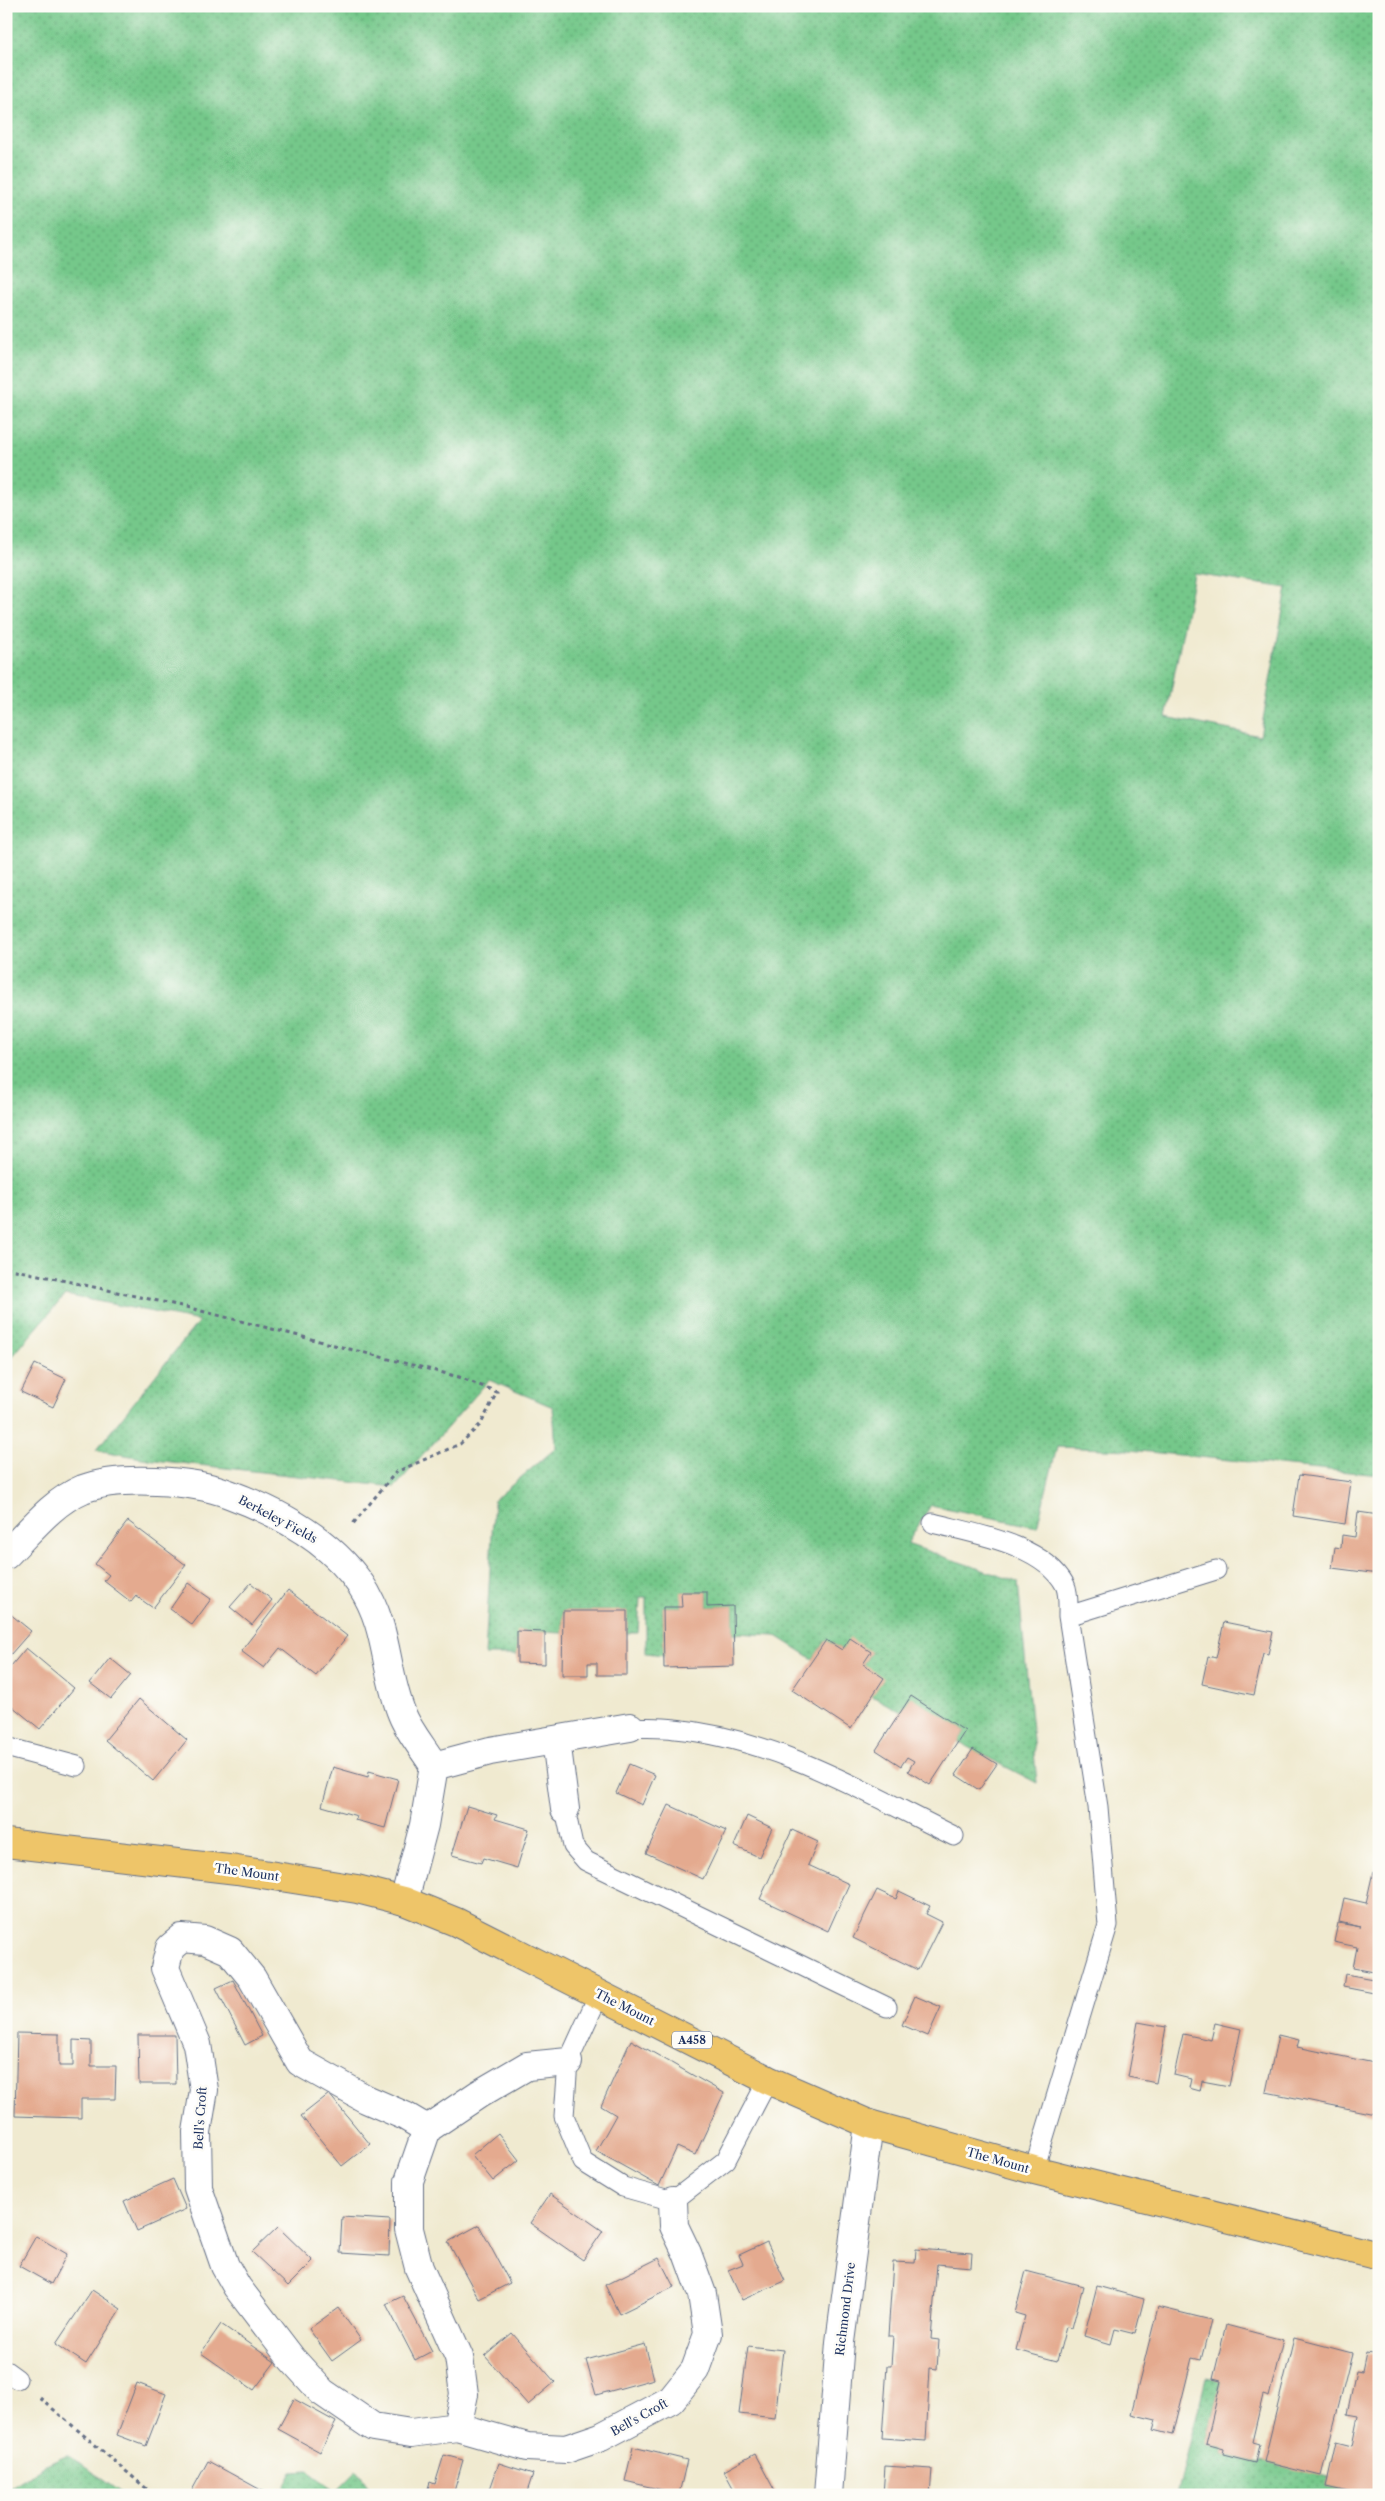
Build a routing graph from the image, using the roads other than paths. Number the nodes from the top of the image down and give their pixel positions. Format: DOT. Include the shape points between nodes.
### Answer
graph roads {
  1 [pos="933,1523"];
  2 [pos="6,1555"];
  3 [pos="1216,1570"];
  4 [pos="1068,1616"];
  5 [pos="630,1727"];
  6 [pos="556,1740"];
  7 [pos="6,1747"];
  8 [pos="77,1766"];
  9 [pos="434,1766"];
  10 [pos="565,1809"];
  11 [pos="954,1836"];
  12 [pos="6,1843"];
  13 [pos="404,1901"];
  14 [pos="599,1994"];
  15 [pos="887,2007"];
  16 [pos="568,2062"];
  17 [pos="768,2080"];
  18 [pos="869,2124"];
  19 [pos="427,2129"];
  20 [pos="1034,2170"];
  21 [pos="673,2201"];
  22 [pos="1379,2256"];
  23 [pos="457,2427"];
  24 [pos="828,2495"];
  1 -- 4 [label="lane" via="1017,1546 1050,1567 1066,1586"];
  2 -- 9 [label="street, Berkeley Fields" via="57,1503 83,1489 113,1481 182,1484 228,1493 277,1516 331,1550 362,1586 381,1625 402,1715"];
  3 -- 4 [label="lane"];
  4 -- 20 [label="lane" via="1098,1807 1108,1925"];
  5 -- 6 [label="street"];
  5 -- 11 [label="lane" via="676,1729 735,1740 785,1755"];
  6 -- 9 [label="street" via="490,1751"];
  6 -- 10 [label="street"];
  7 -- 8 [label="lane"];
  9 -- 13 [label="street" via="424,1825"];
  10 -- 15 [label="lane" via="573,1846 586,1860"];
  12 -- 13 [label="main road, The Mount / A458" via="237,1870 357,1889"];
  13 -- 14 [label="main road, The Mount / A458" via="456,1922"];
  14 -- 16 [label="lane"];
  14 -- 17 [label="main road, The Mount / A458"];
  16 -- 19 [label="street" via="526,2066"];
  16 -- 21 [label="lane" via="564,2116 582,2162 623,2187"];
  17 -- 18 [label="main road, The Mount / A458"];
  17 -- 21 [label="lane" via="726,2160"];
  18 -- 20 [label="main road, The Mount / A458"];
  18 -- 24 [label="street, Richmond Drive" via="840,2342"];
  19 -- 23 [label="street" via="409,2181 409,2229 419,2268 459,2356 464,2394"];
  19 -- 23 [label="street, Bell's Croft" via="300,2062 252,1978 230,1951 205,1940 182,1938 170,1948 165,1968 196,2044 204,2090 196,2132 198,2188 225,2266 237,2287 292,2359 322,2392 373,2427 411,2432"];
  20 -- 22 [label="main road, The Mount / A458"];
  21 -- 23 [label="street, Bell's Croft" via="674,2226 702,2294 708,2334 695,2370 671,2400 601,2437 566,2449 526,2447"];
}
